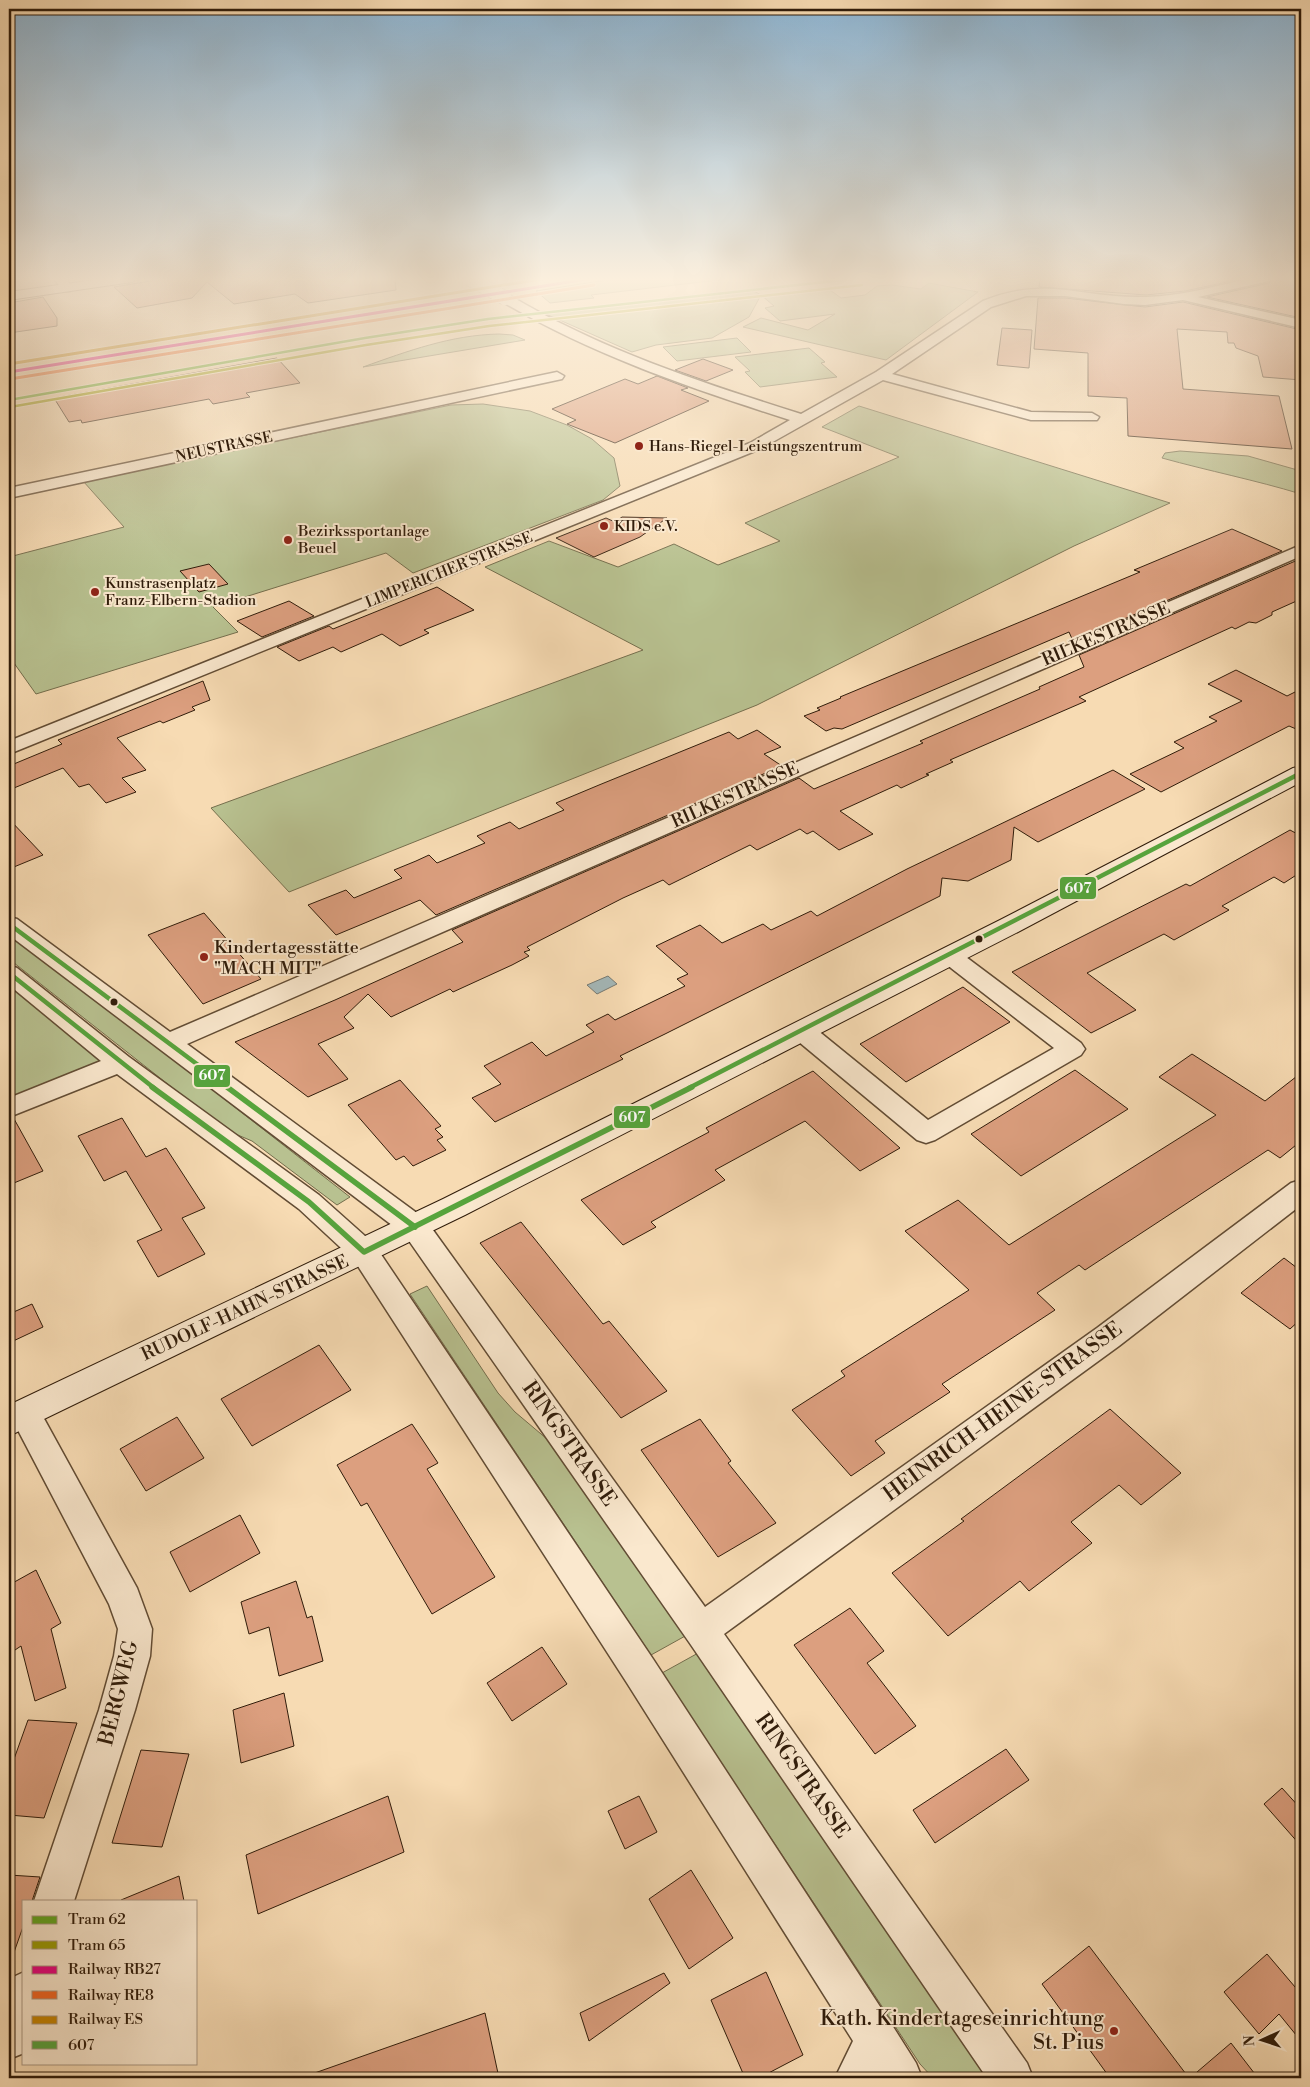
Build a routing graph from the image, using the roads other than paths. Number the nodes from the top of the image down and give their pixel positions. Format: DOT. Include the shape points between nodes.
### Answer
graph roads {
  1 [pos="673,375"];
  2 [pos="881,375"];
  3 [pos="882,375"];
  4 [pos="557,376"];
  5 [pos="1092,417"];
  6 [pos="802,419"];
  7 [pos="9,493"];
  8 [pos="1301,550"];
  9 [pos="9,748"];
  10 [pos="1301,773"];
  11 [pos="9,924"];
  12 [pos="950,956"];
  13 [pos="9,973"];
  14 [pos="802,1032"];
  15 [pos="169,1042"];
  16 [pos="120,1063"];
  17 [pos="9,1108"];
  18 [pos="1301,1190"];
  19 [pos="415,1227"];
  20 [pos="364,1252"];
  21 [pos="17,1417"];
  22 [pos="701,1630"];
  23 [pos="54,1900"];
  24 [pos="22,1998"];
  25 [pos="9,2038"];
  26 [pos="877,2040"];
  27 [pos="856,2078"];
  28 [pos="902,2078"];
  29 [pos="1012,2078"];
  1 -- 6 [label="street, bridge"];
  2 -- 6 [label="street, LIMPERICHER STRASSE"];
  3 -- 5 [label="street" via="1032,416"];
  4 -- 7 [label="street, NEUSTRASSE"];
  6 -- 9 [label="street, LIMPERICHER STRASSE" via="755,446"];
  8 -- 15 [label="street, RILKESTRASSE"];
  10 -- 12 [label="street, RUDOLF-HAHN-STRASSE"];
  11 -- 15 [label="street, RINGSTRASSE"];
  12 -- 14 [label="street, RUDOLF-HAHN-STRASSE"];
  12 -- 14 [label="street" via="1072,1049 926,1133"];
  13 -- 16 [label="street"];
  14 -- 19 [label="street, RUDOLF-HAHN-STRASSE"];
  15 -- 19 [label="street, RINGSTRASSE"];
  16 -- 17 [label="street"];
  16 -- 20 [label="street" via="309,1202"];
  18 -- 22 [label="street, HEINRICH-HEINE-STRASSE" via="1108,1337"];
  19 -- 20 [label="street, RUDOLF-HAHN-STRASSE"];
  19 -- 22 [label="street, RINGSTRASSE"];
  20 -- 21 [label="street, RUDOLF-HAHN-STRASSE"];
  20 -- 26 [label="street" via="640,1671"];
  21 -- 23 [label="street, BERGWEG" via="126,1599 134,1629 132,1656 118,1710"];
  22 -- 29 [label="street, RINGSTRASSE"];
  24 -- 25 [label="street"];
  26 -- 27 [label="street"];
  26 -- 28 [label="street"];
}
